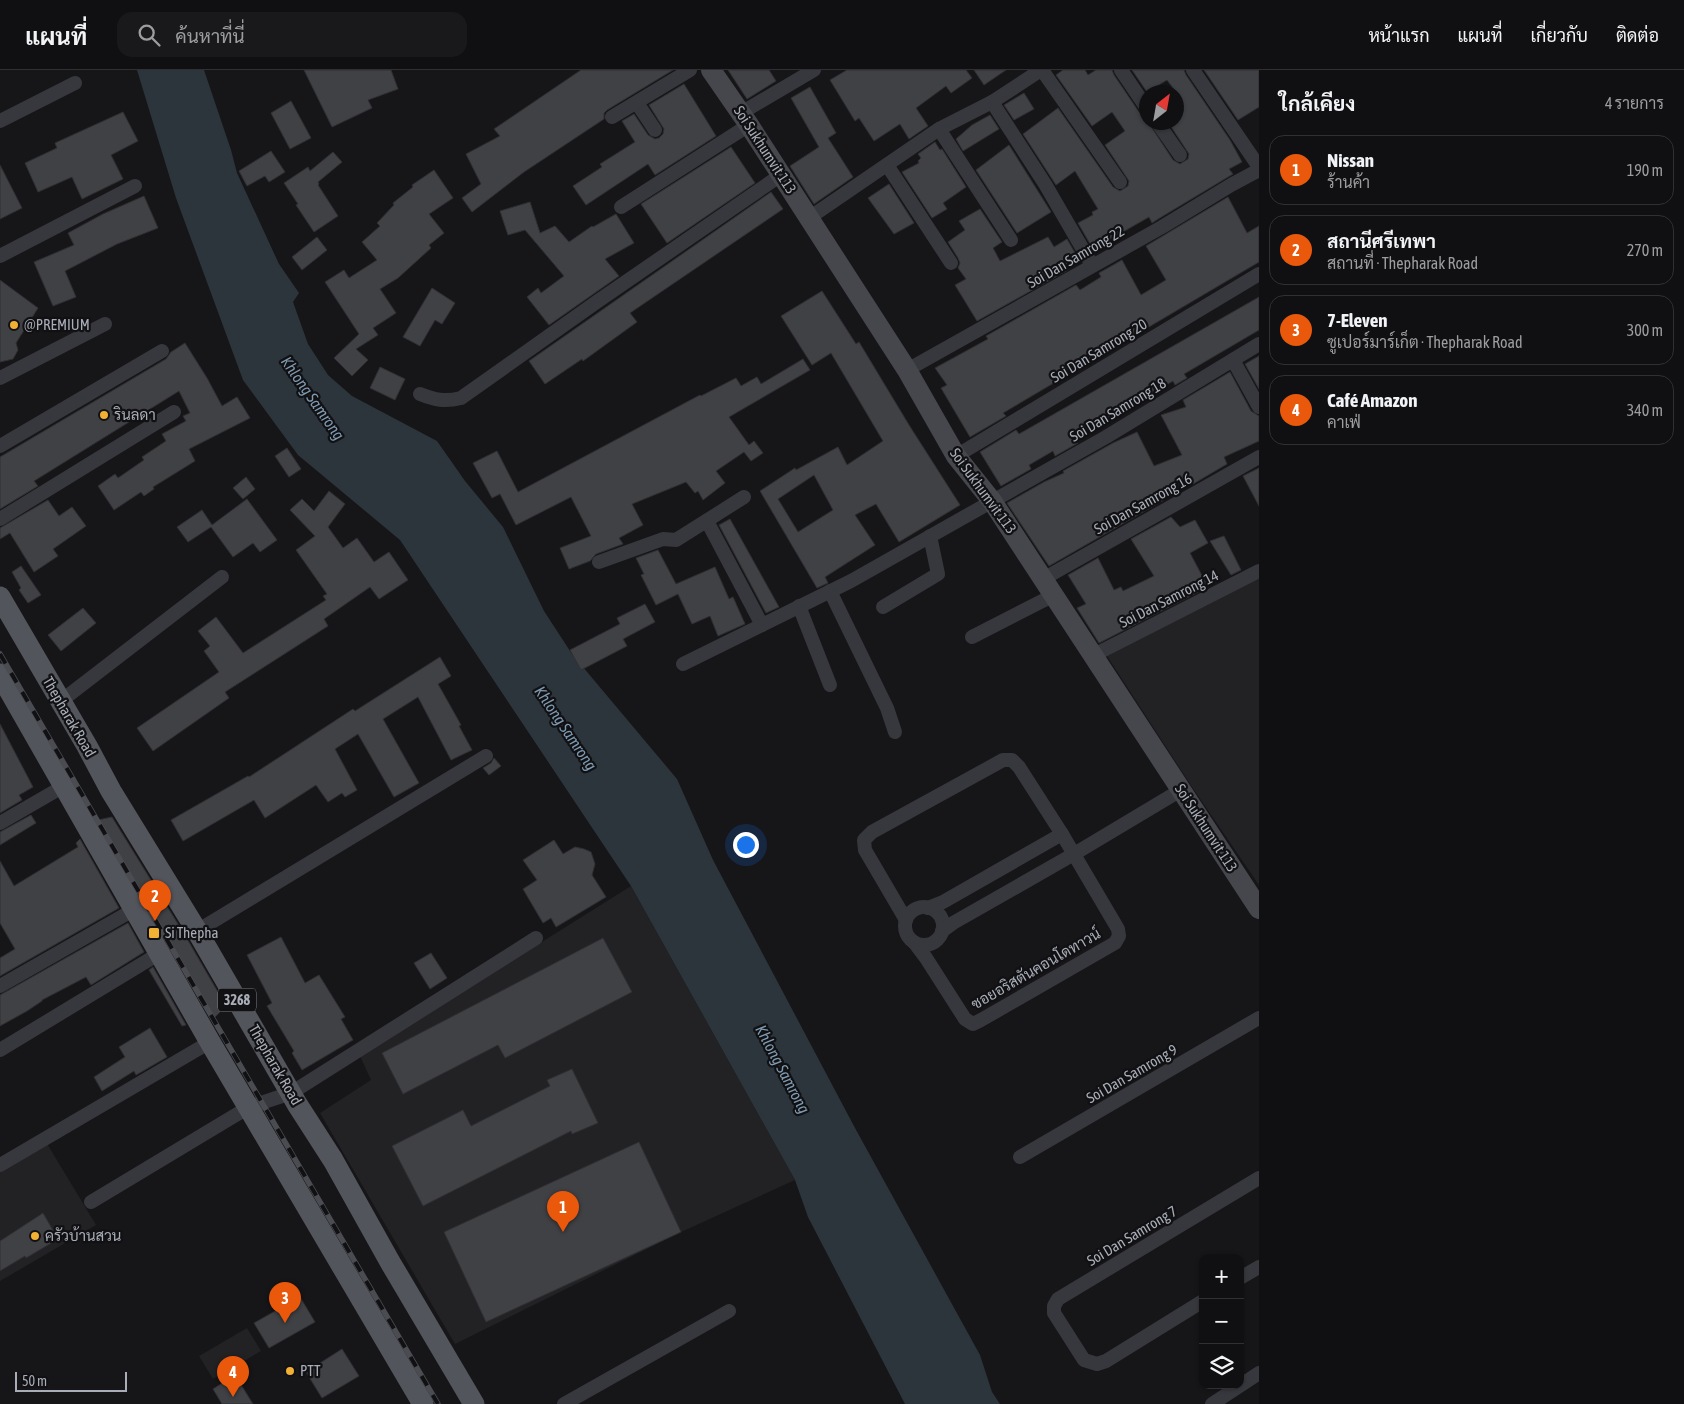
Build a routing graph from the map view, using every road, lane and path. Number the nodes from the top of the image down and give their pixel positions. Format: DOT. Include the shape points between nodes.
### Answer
graph roads {
  1 [pos="690,70"];
  2 [pos="711,70"];
  3 [pos="814,70"];
  4 [pos="1042,70"];
  5 [pos="1121,70"];
  6 [pos="1193,70"];
  7 [pos="75,83"];
  8 [pos="1139,97"];
  9 [pos="992,102"];
  10 [pos="637,103"];
  11 [pos="612,117"];
  12 [pos="745,119"];
  13 [pos="0,121"];
  14 [pos="939,129"];
  15 [pos="655,130"];
  16 [pos="1163,130"];
  17 [pos="1180,155"];
  18 [pos="887,165"];
  19 [pos="1259,169"];
  20 [pos="781,175"];
  21 [pos="1120,182"];
  22 [pos="135,186"];
  23 [pos="621,207"];
  24 [pos="809,218"];
  25 [pos="1011,240"];
  26 [pos="0,256"];
  27 [pos="951,263"];
  28 [pos="1092,265"];
  29 [pos="1259,274"];
  30 [pos="105,324"];
  31 [pos="1259,344"];
  32 [pos="162,351"];
  33 [pos="1233,360"];
  34 [pos="907,370"];
  35 [pos="0,378"];
  36 [pos="420,394"];
  37 [pos="1259,407"];
  38 [pos="174,412"];
  39 [pos="0,446"];
  40 [pos="956,456"];
  41 [pos="1259,457"];
  42 [pos="744,497"];
  43 [pos="992,501"];
  44 [pos="0,519"];
  45 [pos="707,520"];
  46 [pos="930,536"];
  47 [pos="599,562"];
  48 [pos="1259,571"];
  49 [pos="222,577"];
  50 [pos="1048,587"];
  51 [pos="830,591"];
  52 [pos="0,597"];
  53 [pos="800,606"];
  54 [pos="883,607"];
  55 [pos="762,625"];
  56 [pos="972,637"];
  57 [pos="1094,655"];
  58 [pos="683,664"];
  59 [pos="0,674"];
  60 [pos="830,685"];
  61 [pos="61,702"];
  62 [pos="895,732"];
  63 [pos="486,756"];
  64 [pos="64,786"];
  65 [pos="1181,790"];
  66 [pos="0,823"];
  67 [pos="1062,834"];
  68 [pos="1074,854"];
  69 [pos="928,908"];
  70 [pos="135,909"];
  71 [pos="1259,909"];
  72 [pos="906,920"];
  73 [pos="197,931"];
  74 [pos="942,931"];
  75 [pos="536,938"];
  76 [pos="914,942"];
  77 [pos="160,953"];
  78 [pos="0,986"];
  79 [pos="1259,1018"];
  80 [pos="210,1042"];
  81 [pos="0,1050"];
  82 [pos="291,1093"];
  83 [pos="249,1108"];
  84 [pos="1020,1157"];
  85 [pos="0,1165"];
  86 [pos="1259,1178"];
  87 [pos="91,1202"];
  88 [pos="1259,1267"];
  89 [pos="1244,1276"];
  90 [pos="1199,1303"];
  91 [pos="729,1311"];
  92 [pos="1259,1373"];
  93 [pos="423,1404"];
  94 [pos="474,1404"];
  95 [pos="564,1404"];
  96 [pos="1212,1404"];
  1 -- 10 [label="street"];
  2 -- 12 [label="main road, Soi Sukhumvit 113"];
  3 -- 12 [label="street"];
  4 -- 9 [label="street"];
  4 -- 21 [label="street"];
  5 -- 8 [label="street"];
  6 -- 19 [label="street"];
  7 -- 13 [label="street"];
  9 -- 14 [label="street"];
  9 -- 28 [label="street"];
  10 -- 11 [label="street"];
  10 -- 15 [label="street"];
  12 -- 20 [label="main road, Soi Sukhumvit 113"];
  12 -- 23 [label="street"];
  14 -- 18 [label="street"];
  14 -- 25 [label="street"];
  16 -- 17 [label="street"];
  18 -- 24 [label="street"];
  18 -- 27 [label="street"];
  19 -- 28 [label="street, Soi Dan Samrong 22"];
  20 -- 24 [label="main road, Soi Sukhumvit 113"];
  20 -- 36 [label="street" via="461,398 434,400"];
  22 -- 26 [label="street"];
  24 -- 34 [label="main road, Soi Sukhumvit 113"];
  28 -- 34 [label="street, Soi Dan Samrong 22"];
  29 -- 40 [label="street, Soi Dan Samrong 20"];
  30 -- 35 [label="street"];
  31 -- 33 [label="street, Soi Dan Samrong 18"];
  32 -- 39 [label="street"];
  33 -- 37 [label="street"];
  33 -- 43 [label="street, Soi Dan Samrong 18"];
  34 -- 40 [label="main road, Soi Sukhumvit 113"];
  38 -- 44 [label="street"];
  40 -- 43 [label="main road, Soi Sukhumvit 113"];
  41 -- 50 [label="street, Soi Dan Samrong 16"];
  42 -- 45 [label="street"];
  43 -- 46 [label="street, Soi Dan Samrong 18"];
  43 -- 50 [label="main road, Soi Sukhumvit 113"];
  45 -- 47 [label="street" via="676,540 663,539"];
  45 -- 55 [label="street"];
  46 -- 51 [label="street, Soi Dan Samrong 18"];
  46 -- 54 [label="street" via="938,574"];
  48 -- 57 [label="street, Soi Dan Samrong 14"];
  49 -- 61 [label="street"];
  50 -- 56 [label="street, Soi Dan Samrong 16"];
  50 -- 57 [label="main road, Soi Sukhumvit 113"];
  51 -- 53 [label="street, Soi Dan Samrong 18"];
  51 -- 62 [label="street" via="887,708"];
  52 -- 61 [label="main road, Thepharak Road / 3268"];
  53 -- 55 [label="street, Soi Dan Samrong 18"];
  53 -- 60 [label="street"];
  55 -- 58 [label="street, Soi Dan Samrong 18"];
  57 -- 65 [label="main road, Soi Sukhumvit 113"];
  59 -- 64 [label="main road, 3268"];
  61 -- 73 [label="main road, Thepharak Road / 3268" via="110,791"];
  63 -- 73 [label="street"];
  64 -- 66 [label="street"];
  64 -- 70 [label="main road, 3268"];
  65 -- 68 [label="street"];
  65 -- 71 [label="main road, Soi Sukhumvit 113"];
  67 -- 68 [label="street, ซอยอริสตันคอนโดทาวน์"];
  67 -- 69 [label="street"];
  67 -- 72 [label="street, ซอยอริสตันคอนโดทาวน์" via="1012,760 1003,760 881,827 864,840 865,850"];
  68 -- 74 [label="street"];
  68 -- 76 [label="street, ซอยอริสตันคอนโดทาวน์" via="1119,936 1115,943 981,1020 973,1024 965,1020"];
  69 -- 72 [label="street" via="913,911"];
  69 -- 74 [label="street" via="940,916"];
  70 -- 77 [label="main road, 3268"];
  70 -- 78 [label="street"];
  72 -- 76 [label="street, ซอยอริสตันคอนโดทาวน์" via="906,933"];
  73 -- 82 [label="main road, Thepharak Road / 3268"];
  74 -- 76 [label="street" via="932,944"];
  75 -- 82 [label="street"];
  77 -- 80 [label="main road, 3268"];
  77 -- 81 [label="street"];
  79 -- 84 [label="street, Soi Dan Samrong 9"];
  80 -- 83 [label="main road, 3268"];
  80 -- 85 [label="street"];
  82 -- 83 [label="street"];
  82 -- 94 [label="main road, Thepharak Road / 3268"];
  83 -- 87 [label="street"];
  83 -- 93 [label="main road, 3268"];
  86 -- 90 [label="street, Soi Dan Samrong 7" via="1058,1299 1054,1313 1084,1360 1098,1364"];
  88 -- 89 [label="street"];
  91 -- 95 [label="street"];
  92 -- 96 [label="street"];
}
